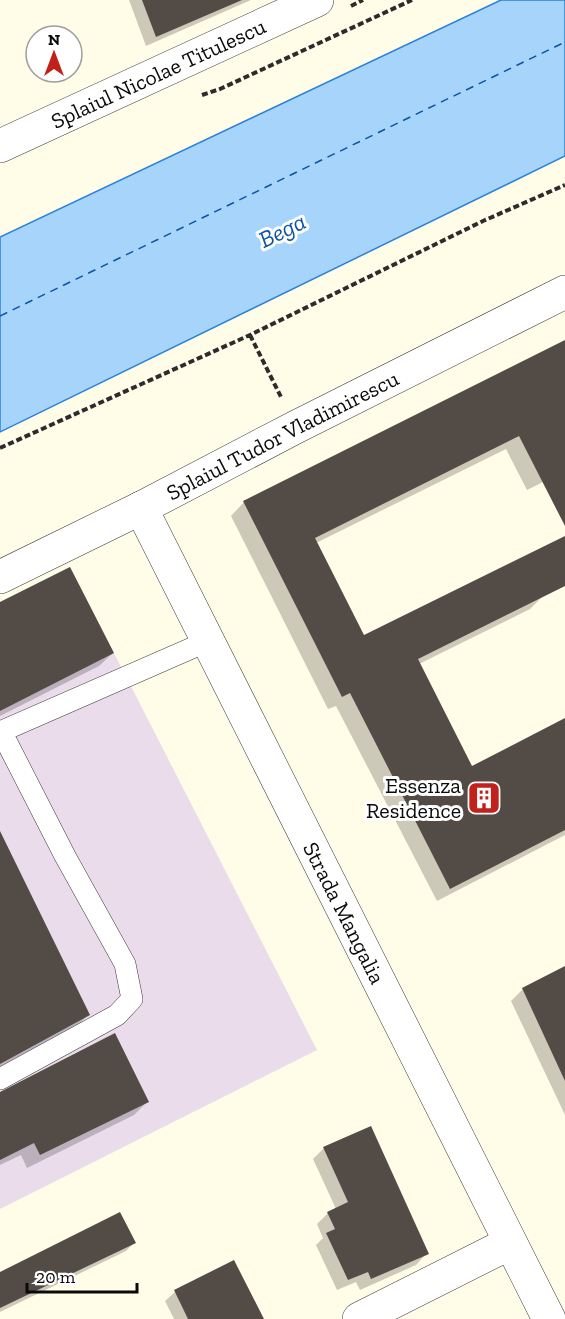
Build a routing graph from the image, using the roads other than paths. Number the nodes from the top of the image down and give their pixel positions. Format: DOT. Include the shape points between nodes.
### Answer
graph roads {
  1 [pos="317,0"];
  2 [pos="0,147"];
  3 [pos="565,292"];
  4 [pos="141,508"];
  5 [pos="0,577"];
  6 [pos="208,641"];
  7 [pos="1,731"];
  8 [pos="0,1079"];
  9 [pos="510,1243"];
  10 [pos="359,1319"];
  11 [pos="549,1319"];
  1 -- 2 [label="street, Splaiul Nicolae Titulescu"];
  3 -- 4 [label="street, Splaiul Tudor Vladimirescu"];
  4 -- 5 [label="street, Splaiul Tudor Vladimirescu"];
  4 -- 6 [label="street, Strada Mangalia"];
  6 -- 7 [label="lane"];
  6 -- 9 [label="street, Strada Mangalia"];
  7 -- 8 [label="lane" via="125,964 132,999 117,1015"];
  9 -- 10 [label="street"];
  9 -- 11 [label="street, Strada Mangalia"];
}
